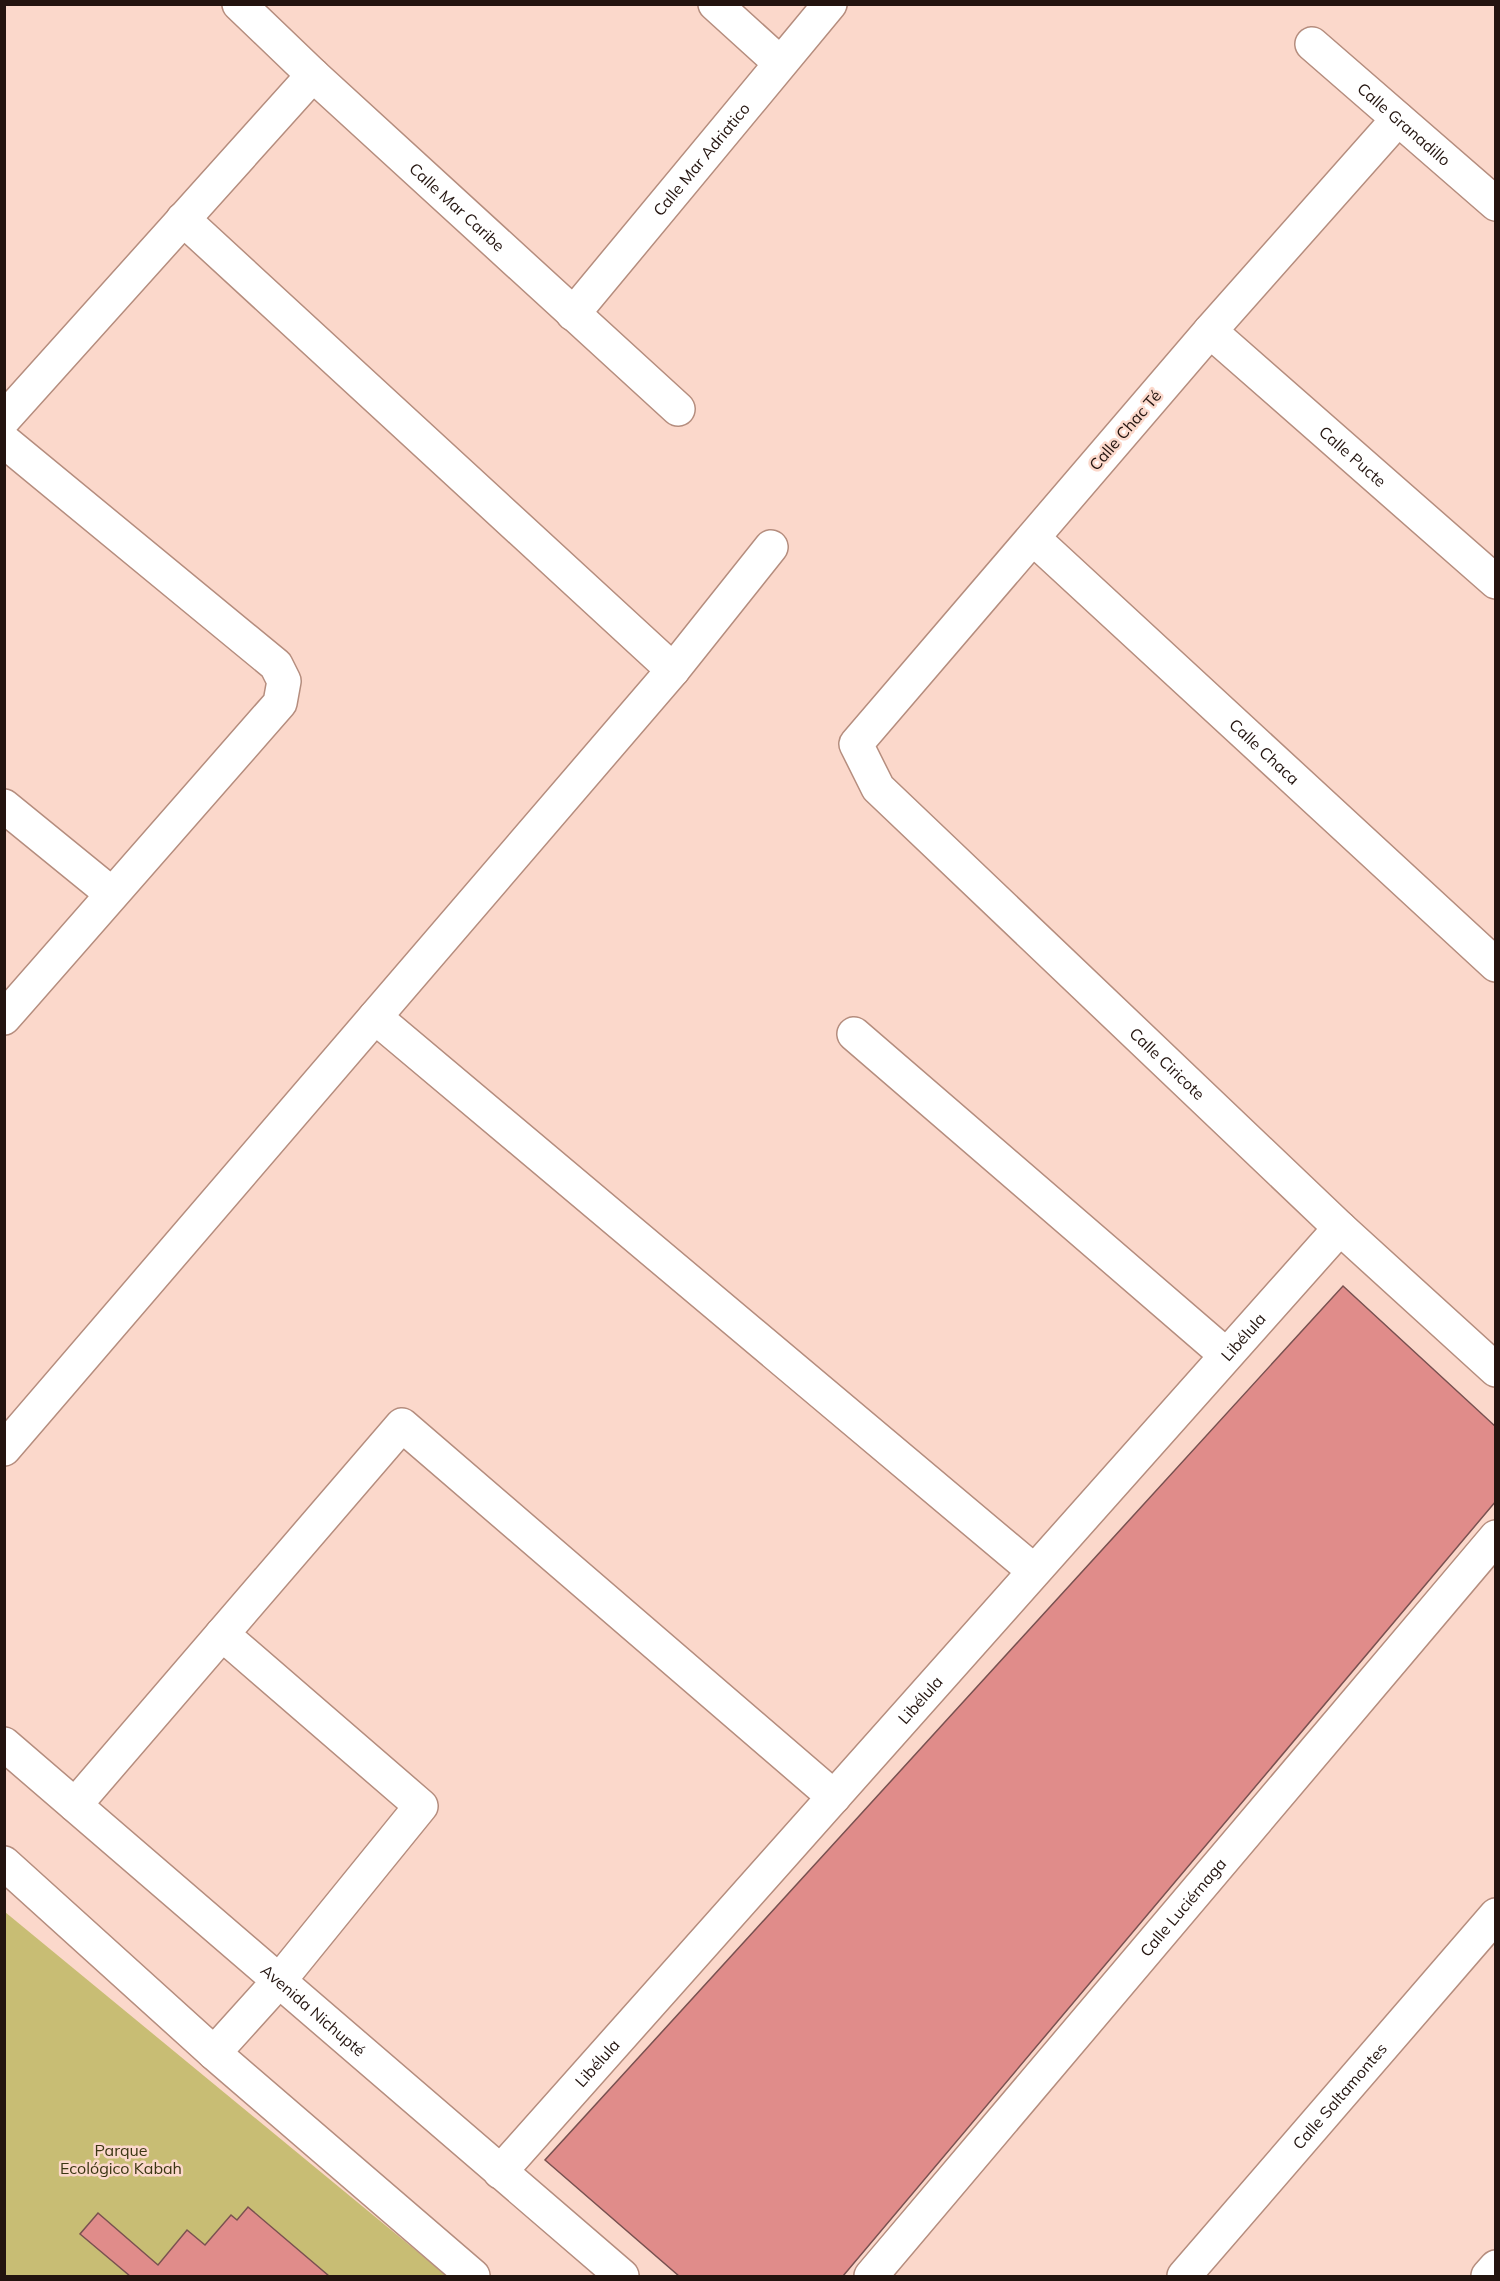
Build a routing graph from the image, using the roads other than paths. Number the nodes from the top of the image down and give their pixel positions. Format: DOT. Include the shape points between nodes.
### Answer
graph roads {
  1 [pos="239,4"];
  2 [pos="715,4"];
  3 [pos="830,4"];
  4 [pos="1312,44"];
  5 [pos="780,63"];
  6 [pos="313,75"];
  7 [pos="1398,119"];
  8 [pos="1496,204"];
  9 [pos="183,219"];
  10 [pos="573,314"];
  11 [pos="1210,331"];
  12 [pos="678,409"];
  13 [pos="4,419"];
  14 [pos="4,441"];
  15 [pos="1033,538"];
  16 [pos="771,547"];
  17 [pos="1496,582"];
  18 [pos="673,670"];
  19 [pos="856,744"];
  20 [pos="4,806"];
  21 [pos="112,894"];
  22 [pos="1496,965"];
  23 [pos="375,1017"];
  24 [pos="4,1018"];
  25 [pos="855,1034"];
  26 [pos="1340,1228"];
  27 [pos="1226,1355"];
  28 [pos="1496,1370"];
  29 [pos="4,1449"];
  30 [pos="1496,1537"];
  31 [pos="1034,1571"];
  32 [pos="222,1634"];
  33 [pos="4,1744"];
  34 [pos="834,1797"];
  35 [pos="75,1805"];
  36 [pos="4,1863"];
  37 [pos="1496,1915"];
  38 [pos="279,1980"];
  39 [pos="214,2053"];
  40 [pos="500,2172"];
  41 [pos="1496,2267"];
  42 [pos="473,2277"];
  43 [pos="622,2277"];
  44 [pos="871,2277"];
  45 [pos="1184,2277"];
  46 [pos="1488,2277"];
  1 -- 6 [label="street, Calle Mar Caribe"];
  2 -- 5 [label="street"];
  3 -- 5 [label="street, Calle Mar Adriatico"];
  4 -- 7 [label="street, Calle Granadillo"];
  5 -- 10 [label="street, Calle Mar Adriatico"];
  6 -- 9 [label="street"];
  6 -- 10 [label="street, Calle Mar Caribe"];
  7 -- 8 [label="street, Calle Granadillo"];
  7 -- 11 [label="street, Calle Chac Té"];
  9 -- 13 [label="street"];
  9 -- 18 [label="street"];
  10 -- 12 [label="street, Calle Mar Caribe"];
  11 -- 15 [label="street, Calle Chac Té"];
  11 -- 17 [label="street, Calle Pucte"];
  14 -- 21 [label="street" via="276,665 284,681 280,702"];
  15 -- 19 [label="street, Calle Chac Té"];
  15 -- 22 [label="street, Calle Chaca"];
  16 -- 18 [label="street"];
  18 -- 23 [label="street"];
  19 -- 26 [label="street, Calle Ciricote" via="878,788"];
  20 -- 21 [label="street"];
  21 -- 24 [label="street"];
  23 -- 29 [label="street"];
  23 -- 31 [label="street"];
  25 -- 27 [label="street"];
  26 -- 27 [label="street, Libélula"];
  26 -- 28 [label="street, Calle Ciricote"];
  27 -- 31 [label="street, Libélula"];
  30 -- 44 [label="street, Calle Luciérnaga"];
  31 -- 34 [label="street, Libélula"];
  32 -- 34 [label="street" via="402,1425"];
  32 -- 35 [label="street"];
  32 -- 38 [label="street" via="421,1806"];
  33 -- 35 [label="street, Avenida Nichupté"];
  34 -- 40 [label="street, Libélula"];
  35 -- 38 [label="street, Avenida Nichupté"];
  36 -- 39 [label="street"];
  37 -- 45 [label="street, Calle Saltamontes"];
  38 -- 39 [label="street"];
  38 -- 40 [label="street, Avenida Nichupté"];
  39 -- 42 [label="street"];
  40 -- 43 [label="street, Avenida Nichupté"];
  41 -- 46 [label="street"];
}
